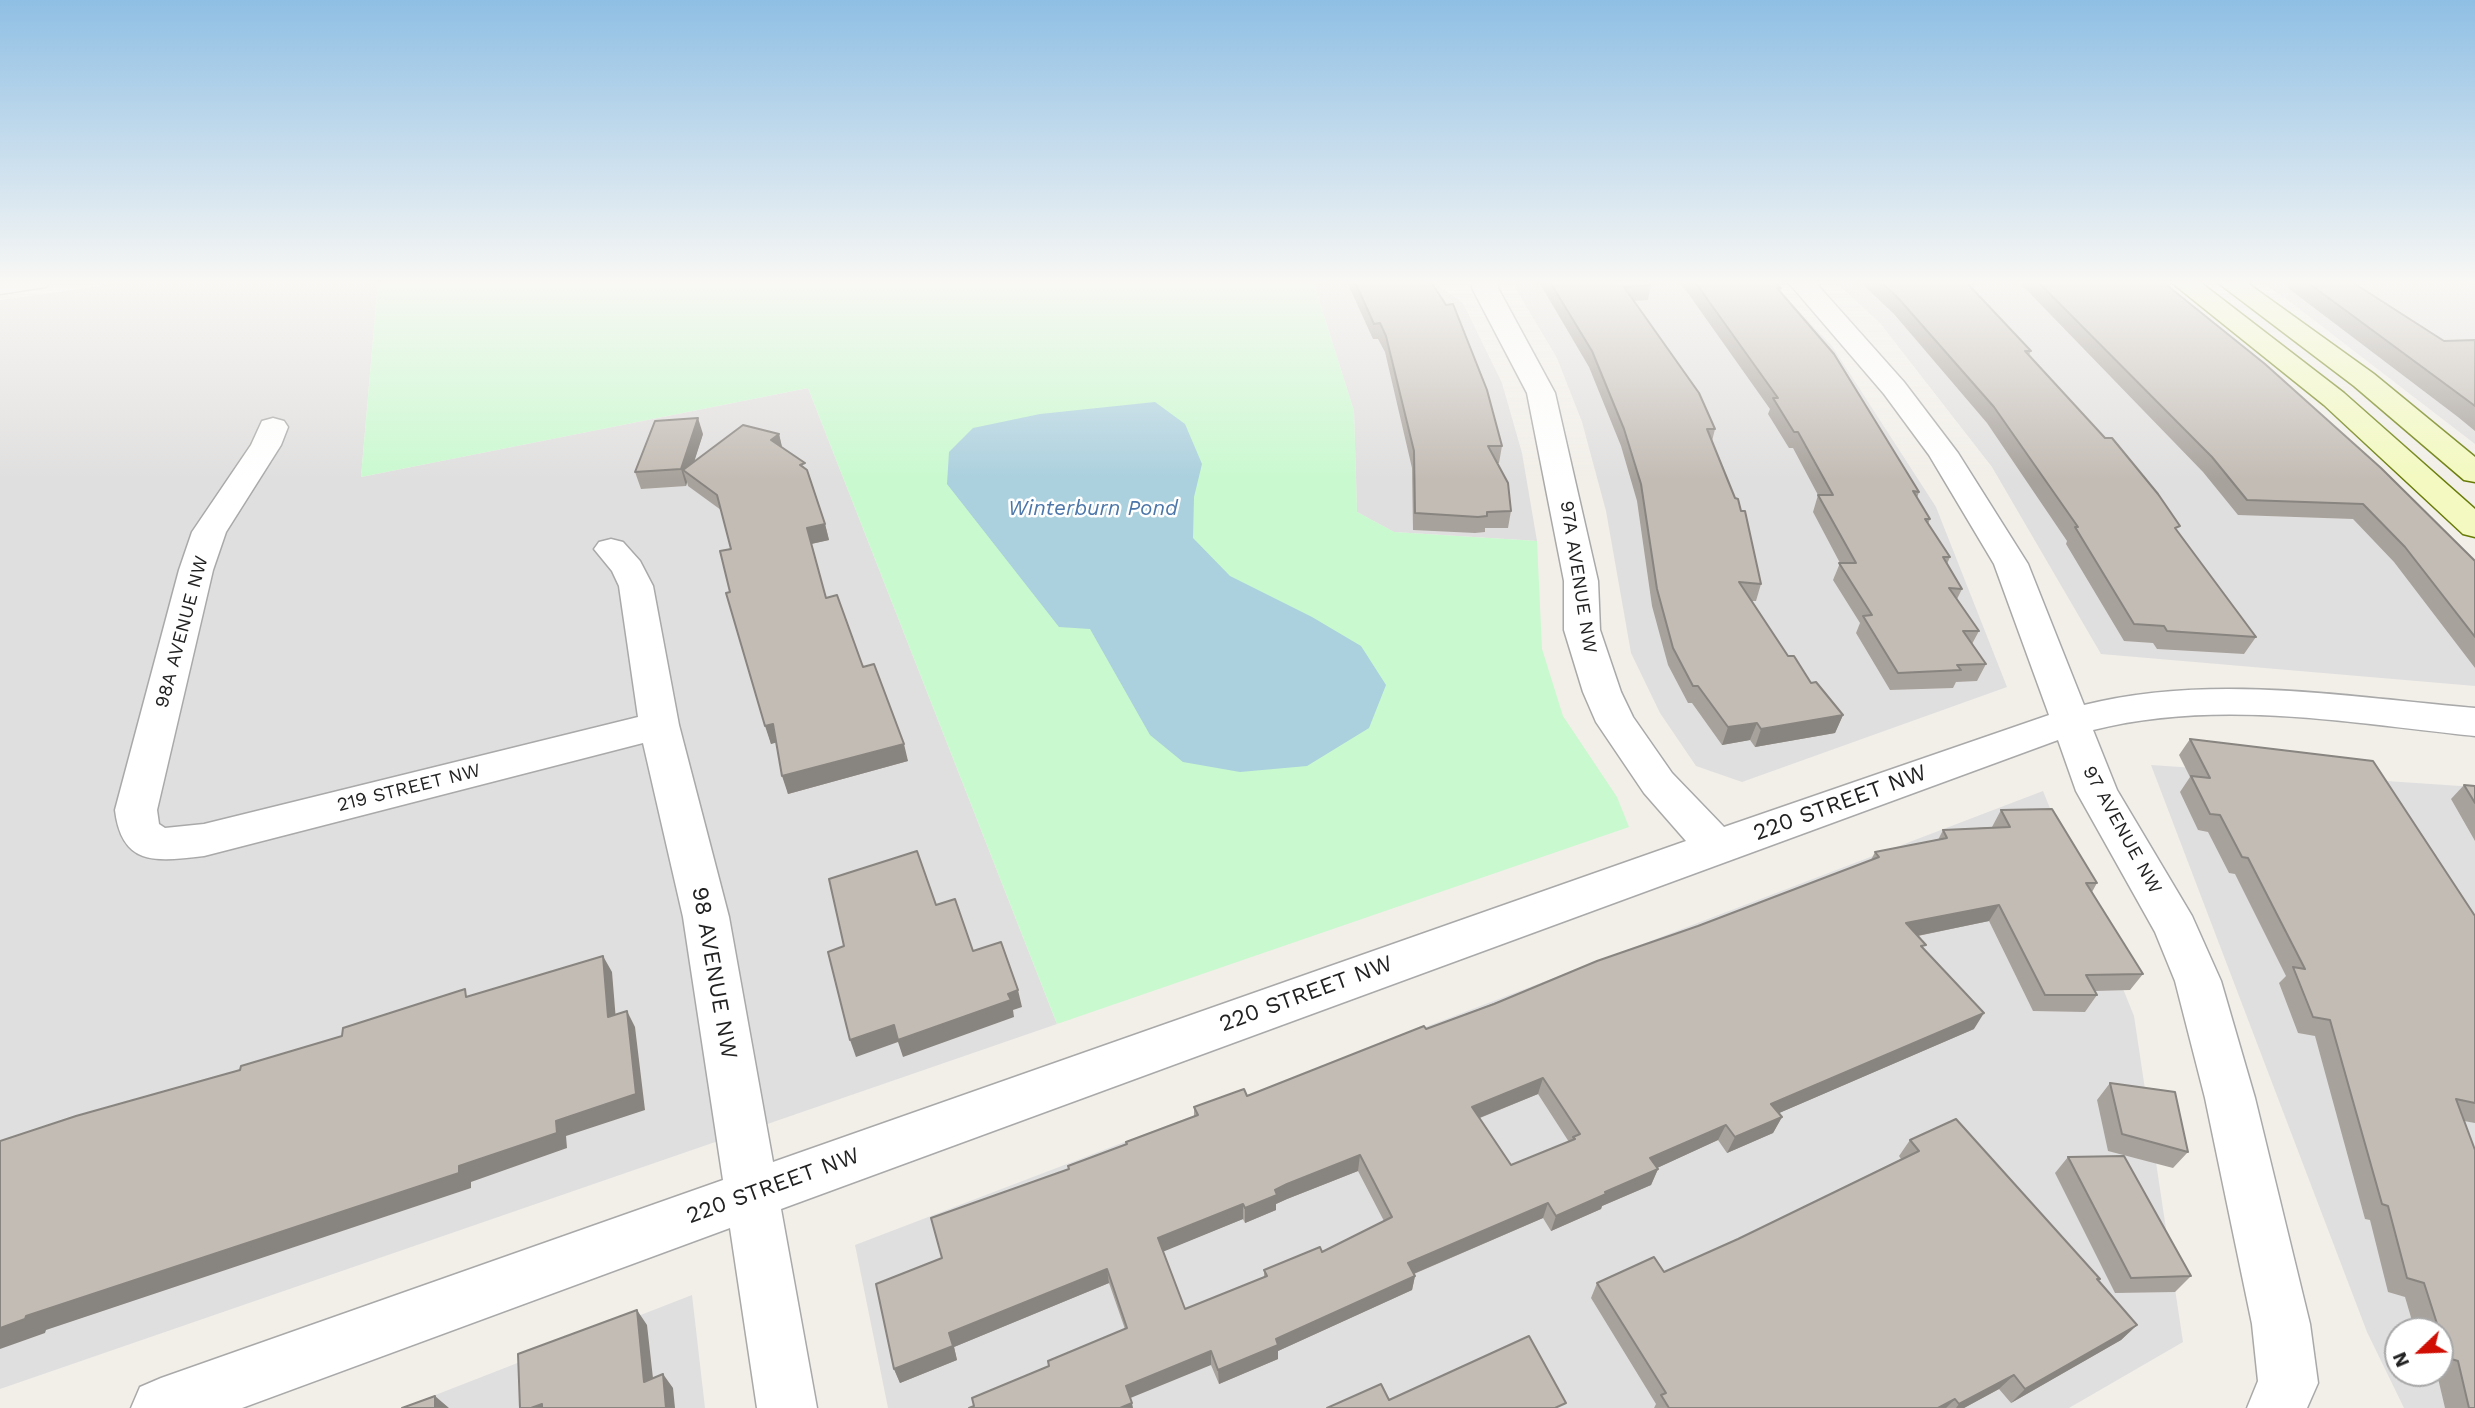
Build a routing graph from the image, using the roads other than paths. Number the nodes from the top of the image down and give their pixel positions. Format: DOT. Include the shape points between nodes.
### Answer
graph roads {
  1 [pos="1517,348"];
  2 [pos="1859,348"];
  3 [pos="2268,348"];
  4 [pos="2320,348"];
  5 [pos="272,427"];
  6 [pos="2475,473"];
  7 [pos="2475,527"];
  8 [pos="611,549"];
  9 [pos="2071,722"];
  10 [pos="2475,722"];
  11 [pos="659,725"];
  12 [pos="157,845"];
  13 [pos="1717,847"];
  14 [pos="753,1193"];
  15 [pos="2280,1405"];
  16 [pos="160,1408"];
  17 [pos="787,1408"];
  1 -- 13 [label="street, 97A AVENUE NW" via="1541,393 1581,581 1582,630 1602,692 1616,722 1658,783"];
  2 -- 9 [label="street, 97 AVENUE NW" via="1894,388 1956,475 2011,564"];
  3 -- 7 [label="street" via="2433,485"];
  4 -- 6 [label="street"];
  5 -- 12 [label="street, 98A AVENUE NW" via="260,456 209,533 196,570 136,810 139,831"];
  8 -- 11 [label="street, 98 AVENUE NW" via="636,586"];
  9 -- 10 [label="street, 220 STREET NW" via="2154,706 2231,703"];
  9 -- 13 [label="street, 220 STREET NW"];
  9 -- 15 [label="street, 97 AVENUE NW" via="2096,791 2176,929 2198,981 2230,1098 2281,1324 2288,1383"];
  11 -- 12 [label="street, 219 STREET NW" via="204,840"];
  11 -- 14 [label="street, 98 AVENUE NW" via="706,917"];
  13 -- 14 [label="street, 220 STREET NW"];
  14 -- 16 [label="street, 220 STREET NW"];
  14 -- 17 [label="street, 98 AVENUE NW"];
}
